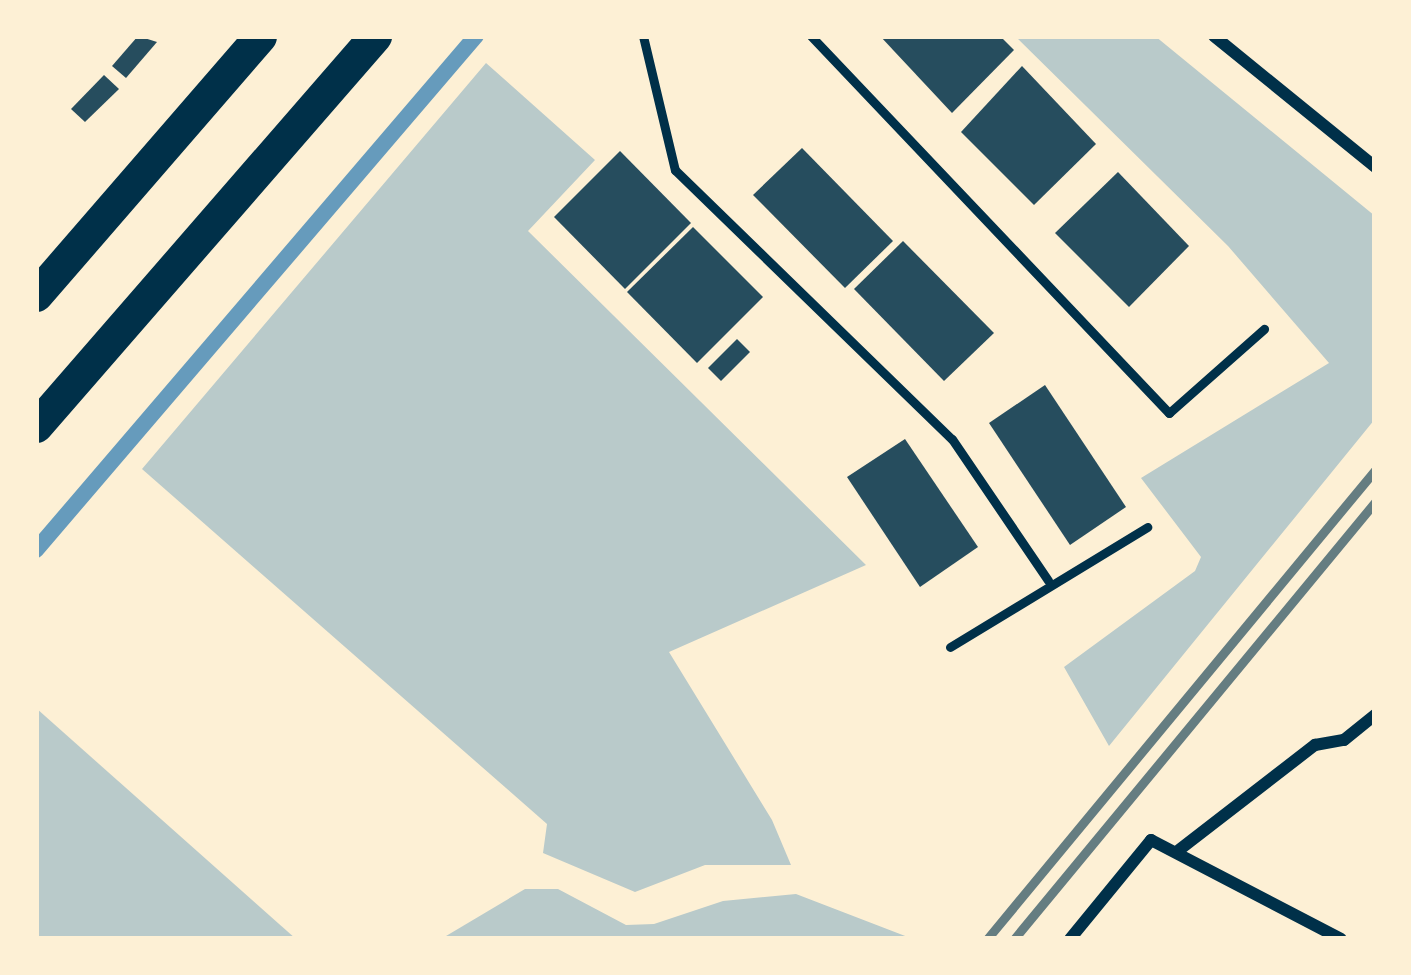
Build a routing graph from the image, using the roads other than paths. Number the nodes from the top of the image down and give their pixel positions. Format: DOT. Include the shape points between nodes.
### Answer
graph roads {
  1 [pos="260,36"];
  2 [pos="375,36"];
  3 [pos="643,36"];
  4 [pos="811,36"];
  5 [pos="1214,36"];
  6 [pos="1375,167"];
  7 [pos="36,295"];
  8 [pos="1264,329"];
  9 [pos="36,426"];
  10 [pos="1147,526"];
  11 [pos="1048,580"];
  12 [pos="950,647"];
  13 [pos="1375,716"];
  14 [pos="1179,850"];
  15 [pos="1070,939"];
  16 [pos="1341,939"];
  1 -- 7 [label="highway"];
  2 -- 9 [label="highway"];
  3 -- 11 [label="lane" via="675,170 952,439"];
  4 -- 8 [label="lane" via="1169,413"];
  5 -- 6 [label="street"];
  10 -- 11 [label="lane"];
  11 -- 12 [label="lane"];
  13 -- 14 [label="street" via="1344,740 1315,745"];
  14 -- 15 [label="street" via="1151,840"];
  14 -- 16 [label="street"];
}
